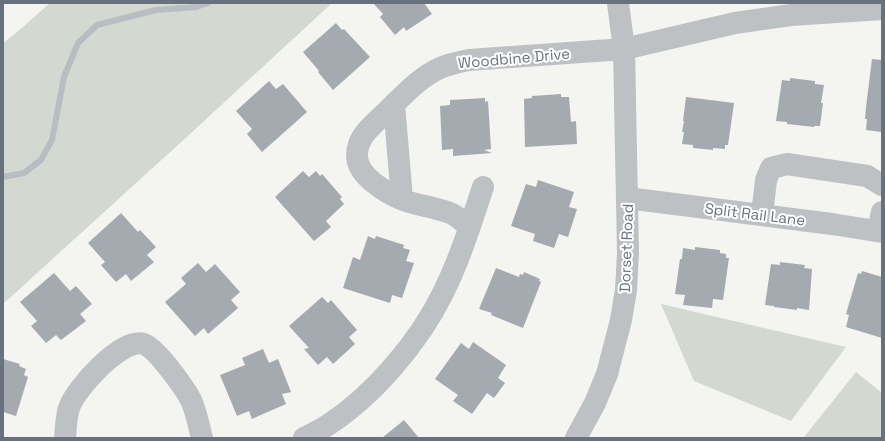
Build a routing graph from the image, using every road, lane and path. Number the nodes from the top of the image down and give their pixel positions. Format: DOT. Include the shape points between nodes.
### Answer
graph roads {
  1 [pos="618,3"];
  2 [pos="882,9"];
  3 [pos="624,49"];
  4 [pos="394,104"];
  5 [pos="882,185"];
  6 [pos="483,187"];
  7 [pos="627,198"];
  8 [pos="402,199"];
  9 [pos="762,214"];
  10 [pos="881,225"];
  11 [pos="469,227"];
  12 [pos="65,438"];
  13 [pos="202,438"];
  14 [pos="304,438"];
  15 [pos="576,438"];
  1 -- 3 [label="street, Dorset Road"];
  2 -- 3 [label="street" via="791,15 735,23"];
  3 -- 4 [label="street, Woodbine Drive" via="454,63 429,74"];
  3 -- 7 [label="street, Dorset Road"];
  4 -- 8 [label="street"];
  4 -- 8 [label="street, Woodbine Drive" via="367,130 359,143 357,160 371,181"];
  5 -- 9 [label="street" via="867,176 787,164 771,168 766,180"];
  6 -- 11 [label="street"];
  7 -- 9 [label="street, Split Rail Lane"];
  7 -- 15 [label="street, Dorset Road" via="628,253 621,320 595,403"];
  8 -- 11 [label="street, Woodbine Drive" via="451,213"];
  9 -- 10 [label="street, Split Rail Lane"];
  11 -- 14 [label="street" via="443,293 425,324 398,361 351,408"];
  12 -- 13 [label="street" via="69,408 75,395 100,366 121,349 134,343 145,344 163,360 191,401"];
}
